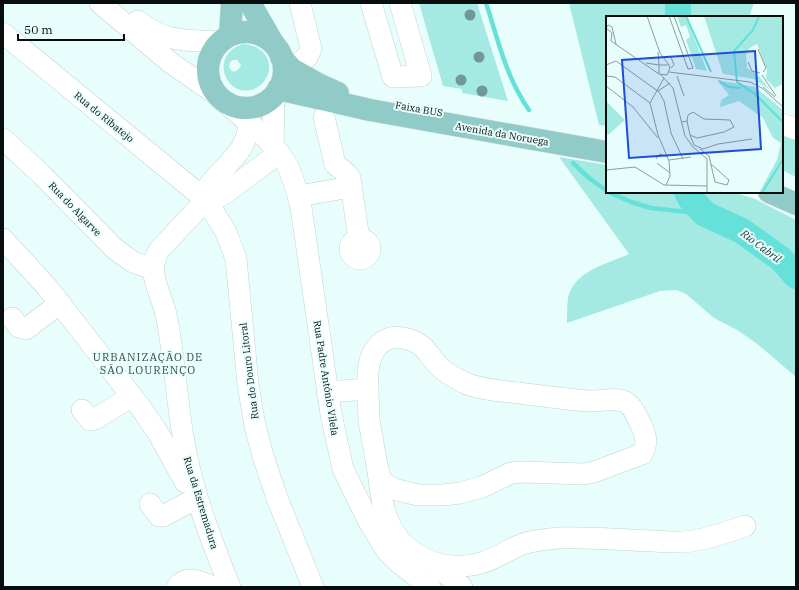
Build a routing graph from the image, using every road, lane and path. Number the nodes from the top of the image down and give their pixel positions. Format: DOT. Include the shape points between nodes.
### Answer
graph roads {
  1 [pos="100,3"];
  2 [pos="116,3"];
  3 [pos="225,3"];
  4 [pos="232,3"];
  5 [pos="250,3"];
  6 [pos="300,3"];
  7 [pos="371,3"];
  8 [pos="400,3"];
  9 [pos="3,33"];
  10 [pos="140,36"];
  11 [pos="225,38"];
  12 [pos="282,57"];
  13 [pos="327,88"];
  14 [pos="276,92"];
  15 [pos="222,99"];
  16 [pos="398,115"];
  17 [pos="324,117"];
  18 [pos="248,122"];
  19 [pos="783,124"];
  20 [pos="796,129"];
  21 [pos="3,139"];
  22 [pos="606,142"];
  23 [pos="276,150"];
  24 [pos="606,152"];
  25 [pos="783,186"];
  26 [pos="351,187"];
  27 [pos="796,192"];
  28 [pos="771,193"];
  29 [pos="298,196"];
  30 [pos="206,200"];
  31 [pos="796,204"];
  32 [pos="3,238"];
  33 [pos="359,239"];
  34 [pos="153,269"];
  35 [pos="60,303"];
  36 [pos="12,318"];
  37 [pos="368,389"];
  38 [pos="327,392"];
  39 [pos="132,396"];
  40 [pos="82,410"];
  41 [pos="378,470"];
  42 [pos="150,504"];
  43 [pos="199,507"];
  44 [pos="745,526"];
  45 [pos="433,563"];
  46 [pos="177,587"];
  47 [pos="212,587"];
  48 [pos="230,587"];
  49 [pos="313,587"];
  50 [pos="430,587"];
  51 [pos="462,587"];
  1 -- 10 [label="street"];
  2 -- 11 [label="street" via="148,29 161,35 176,39"];
  3 -- 11 [label="street"];
  4 -- 11 [label="main road"];
  5 -- 12 [label="main road"];
  6 -- 12 [label="street" via="311,48 307,58"];
  7 -- 8 [label="street" via="393,78 421,76"];
  9 -- 30 [label="street, Rua do Ribatejo"];
  10 -- 11 [label="street" via="163,44 192,48"];
  10 -- 15 [label="street" via="171,63"];
  11 -- 12 [label="main road" via="242,32 254,33 265,37"];
  11 -- 15 [label="main road" via="213,51 208,62 211,85"];
  12 -- 13 [label="main road, Avenida da Noruega"];
  12 -- 14 [label="main road" via="282,78"];
  13 -- 16 [label="main road, Avenida da Noruega"];
  13 -- 22 [label="street, Faixa BUS" via="358,98"];
  14 -- 15 [label="main road" via="262,104 250,108 238,107"];
  14 -- 16 [label="main road, Avenida da Noruega"];
  14 -- 23 [label="street"];
  15 -- 18 [label="street, Rua Padre António Vilela"];
  16 -- 24 [label="main road, Avenida da Noruega"];
  17 -- 26 [label="street" via="333,160 350,178"];
  18 -- 23 [label="street, Rua Padre António Vilela"];
  18 -- 30 [label="street" via="244,144 210,184"];
  19 -- 20 [label="street"];
  21 -- 34 [label="street, Rua do Algarve" via="42,174 115,250 133,262"];
  23 -- 29 [label="street, Rua Padre António Vilela" via="291,173"];
  23 -- 30 [label="street" via="224,194"];
  25 -- 27 [label="street"];
  26 -- 29 [label="street"];
  26 -- 33 [label="street"];
  28 -- 31 [label="main road"];
  29 -- 38 [label="street, Rua Padre António Vilela"];
  30 -- 34 [label="street" via="160,249 154,260"];
  30 -- 49 [label="street, Rua do Douro Litoral" via="226,232 236,259 249,391 263,456"];
  32 -- 35 [label="street"];
  34 -- 43 [label="street, Rua da Estremadura" via="167,318 186,453"];
  35 -- 36 [label="street" via="26,329 19,327"];
  35 -- 39 [label="street"];
  37 -- 38 [label="street"];
  37 -- 41 [label="street" via="369,421"];
  37 -- 41 [label="street" via="368,364 373,353 391,338 402,338 414,341 442,369 467,384 575,400 626,402 632,407 646,438 642,454 594,472 511,473 482,487 443,496 418,495 394,489 385,484"];
  38 -- 50 [label="street, Rua Padre António Vilela" via="343,469 368,520 379,539 398,562"];
  39 -- 40 [label="street" via="95,419 90,420"];
  39 -- 43 [label="street" via="158,433"];
  41 -- 45 [label="street" via="383,504 395,535 415,554"];
  42 -- 43 [label="street" via="159,516"];
  43 -- 48 [label="street, Rua da Estremadura"];
  44 -- 45 [label="street" via="692,541 561,538 539,540 522,544 480,563 465,566"];
  45 -- 51 [label="street"];
  46 -- 47 [label="street" via="187,580 198,581"];
}
